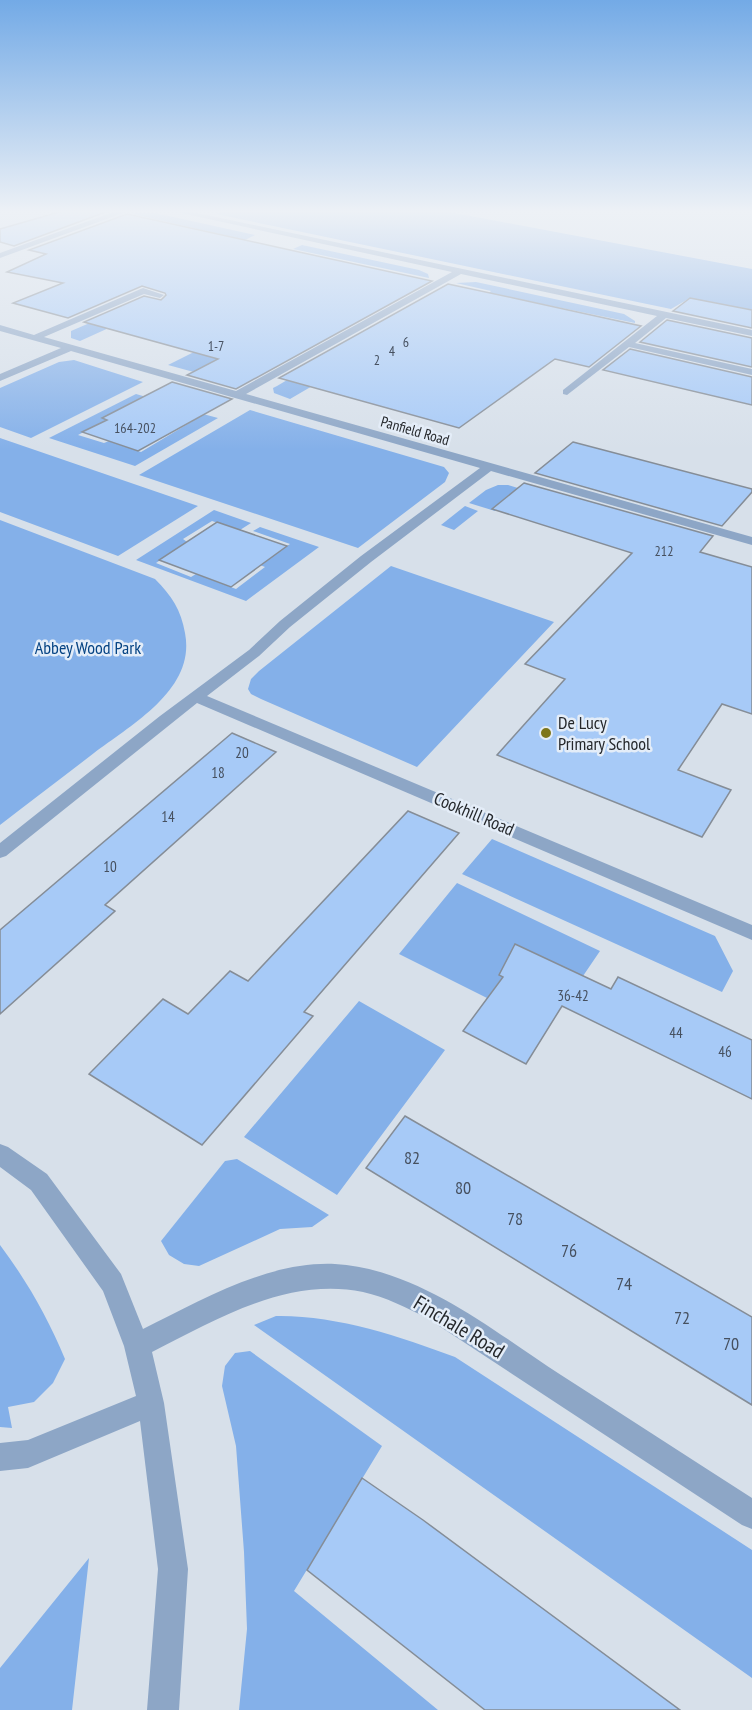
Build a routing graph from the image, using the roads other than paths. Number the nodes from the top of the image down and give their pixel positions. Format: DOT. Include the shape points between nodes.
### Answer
graph roads {
  1 [pos="426,290"];
  2 [pos="550,290"];
  3 [pos="160,295"];
  4 [pos="665,314"];
  5 [pos="0,328"];
  6 [pos="752,333"];
  7 [pos="34,338"];
  8 [pos="627,344"];
  9 [pos="70,348"];
  10 [pos="752,372"];
  11 [pos="0,378"];
  12 [pos="567,392"];
  13 [pos="237,395"];
  14 [pos="488,467"];
  15 [pos="752,541"];
  16 [pos="196,697"];
  17 [pos="0,852"];
  18 [pos="752,933"];
  19 [pos="0,1154"];
  20 [pos="137,1346"];
  21 [pos="151,1403"];
  22 [pos="0,1457"];
  23 [pos="752,1515"];
  24 [pos="163,1710"];
  1 -- 13 [label="street"];
  2 -- 4 [label="street"];
  3 -- 7 [label="street" via="143,291"];
  4 -- 6 [label="street"];
  4 -- 8 [label="street"];
  5 -- 7 [label="street, Panfield Road"];
  7 -- 9 [label="street, Panfield Road"];
  8 -- 10 [label="street"];
  8 -- 12 [label="street"];
  9 -- 11 [label="street"];
  9 -- 13 [label="street, Panfield Road"];
  13 -- 14 [label="street, Panfield Road"];
  14 -- 15 [label="street, Panfield Road"];
  14 -- 16 [label="street" via="366,559"];
  16 -- 17 [label="street"];
  16 -- 18 [label="street, Cookhill Road"];
  19 -- 20 [label="street" via="39,1182 112,1283"];
  20 -- 21 [label="street"];
  20 -- 23 [label="street, Finchale Road" via="270,1284 314,1277 361,1279 436,1309"];
  21 -- 22 [label="street" via="28,1455"];
  21 -- 24 [label="street" via="173,1569"];
}
